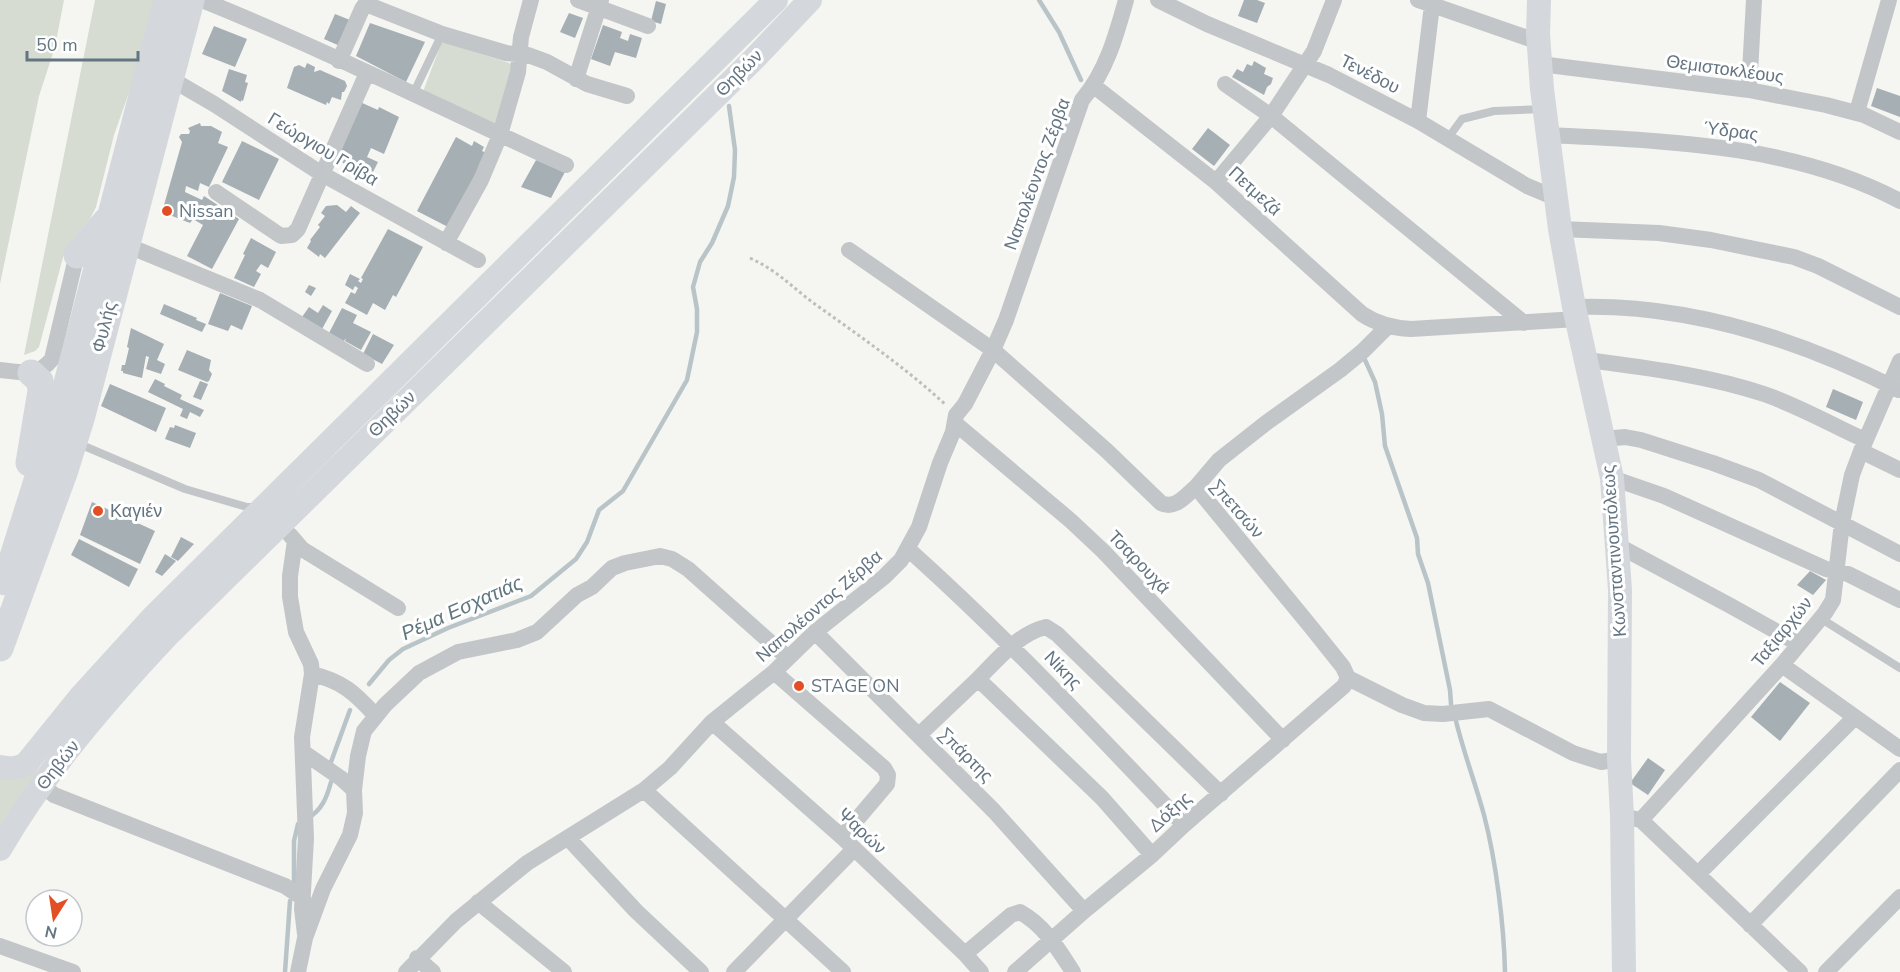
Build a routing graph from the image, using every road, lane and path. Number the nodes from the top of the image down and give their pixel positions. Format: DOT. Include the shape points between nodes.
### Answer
graph roads {
  1 [pos="167,0"];
  2 [pos="191,0"];
  3 [pos="202,0"];
  4 [pos="531,0"];
  5 [pos="578,0"];
  6 [pos="776,0"];
  7 [pos="810,0"];
  8 [pos="1126,0"];
  9 [pos="1158,0"];
  10 [pos="1334,0"];
  11 [pos="1539,0"];
  12 [pos="1754,0"];
  13 [pos="1889,0"];
  14 [pos="1425,2"];
  15 [pos="599,4"];
  16 [pos="648,26"];
  17 [pos="442,34"];
  18 [pos="1539,53"];
  19 [pos="519,55"];
  20 [pos="339,61"];
  21 [pos="1304,65"];
  22 [pos="367,73"];
  23 [pos="160,76"];
  24 [pos="576,79"];
  25 [pos="1225,84"];
  26 [pos="1094,86"];
  27 [pos="1749,90"];
  28 [pos="413,94"];
  29 [pos="627,96"];
  30 [pos="1544,109"];
  31 [pos="1857,112"];
  32 [pos="1271,116"];
  33 [pos="1418,121"];
  34 [pos="1900,132"];
  35 [pos="500,135"];
  36 [pos="1548,135"];
  37 [pos="1448,138"];
  38 [pos="566,165"];
  39 [pos="322,174"];
  40 [pos="1216,182"];
  41 [pos="216,192"];
  42 [pos="1556,198"];
  43 [pos="1900,201"];
  44 [pos="1560,229"];
  45 [pos="446,243"];
  46 [pos="849,250"];
  47 [pos="107,257"];
  48 [pos="750,258"];
  49 [pos="478,260"];
  50 [pos="70,283"];
  51 [pos="1900,307"];
  52 [pos="1575,313"];
  53 [pos="1524,323"];
  54 [pos="1388,326"];
  55 [pos="993,350"];
  56 [pos="1587,360"];
  57 [pos="1900,361"];
  58 [pos="367,364"];
  59 [pos="0,370"];
  60 [pos="31,373"];
  61 [pos="1895,388"];
  62 [pos="956,419"];
  63 [pos="1604,438"];
  64 [pos="74,441"];
  65 [pos="1863,446"];
  66 [pos="1900,470"];
  67 [pos="1612,478"];
  68 [pos="1196,487"];
  69 [pos="280,523"];
  70 [pos="1842,523"];
  71 [pos="1617,545"];
  72 [pos="908,549"];
  73 [pos="1900,554"];
  74 [pos="1838,571"];
  75 [pos="0,597"];
  76 [pos="1900,600"];
  77 [pos="398,608"];
  78 [pos="1820,618"];
  79 [pos="815,632"];
  80 [pos="1799,644"];
  81 [pos="1011,646"];
  82 [pos="0,648"];
  83 [pos="788,658"];
  84 [pos="1782,665"];
  85 [pos="1900,668"];
  86 [pos="774,672"];
  87 [pos="312,674"];
  88 [pos="1348,678"];
  89 [pos="978,679"];
  90 [pos="375,715"];
  91 [pos="1855,717"];
  92 [pos="712,722"];
  93 [pos="919,735"];
  94 [pos="1283,740"];
  95 [pos="1900,749"];
  96 [pos="303,752"];
  97 [pos="1619,759"];
  98 [pos="0,767"];
  99 [pos="1900,770"];
  100 [pos="42,785"];
  101 [pos="354,790"];
  102 [pos="644,790"];
  103 [pos="1221,794"];
  104 [pos="1632,818"];
  105 [pos="1184,825"];
  106 [pos="842,837"];
  107 [pos="568,838"];
  108 [pos="0,849"];
  109 [pos="854,849"];
  110 [pos="1152,855"];
  111 [pos="1698,873"];
  112 [pos="1900,897"];
  113 [pos="303,898"];
  114 [pos="478,902"];
  115 [pos="1084,911"];
  116 [pos="785,920"];
  117 [pos="1750,925"];
  118 [pos="305,938"];
  119 [pos="1053,940"];
  120 [pos="0,946"];
  121 [pos="965,954"];
  122 [pos="417,958"];
  123 [pos="73,972"];
  124 [pos="298,972"];
  125 [pos="406,972"];
  126 [pos="433,972"];
  127 [pos="564,972"];
  128 [pos="701,972"];
  129 [pos="734,972"];
  130 [pos="843,972"];
  131 [pos="981,972"];
  132 [pos="1015,972"];
  133 [pos="1073,972"];
  134 [pos="1624,972"];
  135 [pos="1800,972"];
  136 [pos="1826,972"];
  1 -- 23 [label="main road, Φυλής"];
  2 -- 23 [label="main road, Φυλής"];
  3 -- 20 [label="street" via="284,33"];
  4 -- 19 [label="street"];
  5 -- 15 [label="street"];
  6 -- 69 [label="main road, Θηβών"];
  7 -- 69 [label="main road, Θηβών"];
  8 -- 26 [label="street, Ναπολέοντος Ζέρβα"];
  9 -- 21 [label="street, Τενέδου"];
  10 -- 21 [label="street" via="1321,36"];
  11 -- 18 [label="main road, Κωνσταντινουπόλεως"];
  12 -- 27 [label="street"];
  13 -- 31 [label="street"];
  14 -- 18 [label="street, Θεμιστοκλέους"];
  14 -- 33 [label="street"];
  15 -- 16 [label="street"];
  15 -- 24 [label="street"];
  17 -- 19 [label="street"];
  17 -- 20 [label="street" via="364,6"];
  17 -- 28 [label="lane"];
  18 -- 27 [label="street, Θεμιστοκλέους"];
  18 -- 30 [label="main road, Κωνσταντινουπόλεως"];
  19 -- 24 [label="street" via="547,62"];
  19 -- 35 [label="street"];
  20 -- 22 [label="street"];
  21 -- 32 [label="street"];
  21 -- 33 [label="street, Τενέδου"];
  22 -- 28 [label="street"];
  22 -- 39 [label="street"];
  23 -- 39 [label="street, Γεώργιου Γρίβα"];
  23 -- 47 [label="main road, Φυλής"];
  23 -- 47 [label="main road, Φυλής" via="111,215"];
  24 -- 29 [label="street"];
  25 -- 32 [label="street"];
  26 -- 40 [label="street, Πετμεζά"];
  26 -- 55 [label="street, Ναπολέοντος Ζέρβα" via="1082,100"];
  27 -- 31 [label="street, Θεμιστοκλέους"];
  28 -- 35 [label="street"];
  30 -- 36 [label="main road, Κωνσταντινουπόλεως"];
  30 -- 37 [label="lane" via="1481,113 1462,119"];
  31 -- 34 [label="street, Θεμιστοκλέους"];
  32 -- 40 [label="street"];
  32 -- 53 [label="street"];
  33 -- 37 [label="street, Τενέδου"];
  35 -- 38 [label="street"];
  35 -- 45 [label="street" via="481,180"];
  36 -- 42 [label="main road, Κωνσταντινουπόλεως"];
  36 -- 43 [label="street, Ύδρας" via="1742,151 1821,168"];
  37 -- 42 [label="street, Τενέδου" via="1527,186"];
  39 -- 41 [label="street" via="292,235 281,236"];
  39 -- 45 [label="street, Γεώργιου Γρίβα"];
  40 -- 54 [label="street, Πετμεζά" via="1362,314"];
  42 -- 44 [label="main road, Κωνσταντινουπόλεως"];
  44 -- 51 [label="street" via="1659,233 1794,257"];
  44 -- 52 [label="main road, Κωνσταντινουπόλεως"];
  45 -- 49 [label="street, Γεώργιου Γρίβα"];
  46 -- 55 [label="street, Σπετσών"];
  47 -- 50 [label="street"];
  47 -- 50 [label="street" via="81,271"];
  47 -- 58 [label="street" via="260,300"];
  47 -- 64 [label="main road, Φυλής"];
  47 -- 75 [label="main road, Φυλής"];
  48 -- 62 [label="path" via="777,272 821,309 893,359"];
  50 -- 60 [label="street" via="54,355 47,365"];
  52 -- 53 [label="street"];
  52 -- 56 [label="main road, Κωνσταντινουπόλεως"];
  52 -- 61 [label="street" via="1628,308 1740,326 1809,349"];
  53 -- 54 [label="street" via="1411,329"];
  54 -- 68 [label="street" via="1340,370 1219,460"];
  55 -- 62 [label="street, Ναπολέοντος Ζέρβα"];
  55 -- 68 [label="street, Σπετσών" via="1161,503 1167,507 1174,505"];
  56 -- 63 [label="main road, Κωνσταντινουπόλεως"];
  56 -- 65 [label="street" via="1678,373 1740,387 1778,400"];
  57 -- 61 [label="street, Ταξιαρχών"];
  59 -- 60 [label="street"];
  60 -- 75 [label="main road" via="39,381 41,391 26,485"];
  61 -- 65 [label="street, Ταξιαρχών"];
  62 -- 72 [label="street, Ναπολέοντος Ζέρβα"];
  62 -- 94 [label="street, Τσαρουχά" via="1103,551"];
  63 -- 67 [label="main road, Κωνσταντινουπόλεως"];
  63 -- 70 [label="street" via="1641,440 1741,473"];
  64 -- 69 [label="lane" via="185,489 247,507"];
  64 -- 82 [label="main road, Φυλής"];
  65 -- 66 [label="street"];
  65 -- 70 [label="street, Ταξιαρχών"];
  67 -- 71 [label="main road, Κωνσταντινουπόλεως"];
  67 -- 74 [label="street" via="1664,496 1817,566"];
  68 -- 88 [label="street, Σπετσών"];
  69 -- 77 [label="street" via="302,549"];
  69 -- 87 [label="street" via="291,557 290,597 296,632"];
  69 -- 98 [label="main road, Θηβών" via="115,656 26,764 20,768"];
  69 -- 100 [label="main road, Θηβών" via="132,674"];
  70 -- 73 [label="street"];
  70 -- 74 [label="street, Ταξιαρχών"];
  71 -- 80 [label="street"];
  71 -- 97 [label="main road, Κωνσταντινουπόλεως"];
  72 -- 79 [label="street, Ναπολέοντος Ζέρβα" via="884,577"];
  72 -- 81 [label="street, Νίκης"];
  74 -- 76 [label="street"];
  74 -- 78 [label="street, Ταξιαρχών" via="1833,600"];
  78 -- 80 [label="street, Ταξιαρχών"];
  78 -- 85 [label="lane"];
  79 -- 83 [label="street, Ναπολέοντος Ζέρβα"];
  79 -- 93 [label="street, Σπάρτης"];
  80 -- 84 [label="street, Ταξιαρχών"];
  81 -- 89 [label="street"];
  81 -- 103 [label="street" via="1046,627 1057,634"];
  81 -- 105 [label="street, Νίκης"];
  83 -- 86 [label="street, Ναπολέοντος Ζέρβα"];
  83 -- 90 [label="street" via="688,569 660,556 612,568 537,632 458,652 419,673"];
  84 -- 91 [label="street"];
  84 -- 104 [label="street, Ταξιαρχών"];
  86 -- 92 [label="street, Ναπολέοντος Ζέρβα"];
  86 -- 106 [label="street" via="888,775 887,784"];
  87 -- 90 [label="street" via="344,686"];
  87 -- 96 [label="street" via="304,717"];
  88 -- 94 [label="street, Δόξης" via="1344,686"];
  88 -- 97 [label="street" via="1424,713 1489,709 1573,753 1601,762"];
  89 -- 93 [label="street"];
  89 -- 110 [label="street" via="1102,798"];
  90 -- 101 [label="street" via="364,731"];
  91 -- 95 [label="street"];
  91 -- 111 [label="street"];
  92 -- 102 [label="street, Ναπολέοντος Ζέρβα"];
  92 -- 106 [label="street, Ψαρών"];
  93 -- 115 [label="street, Σπάρτης"];
  94 -- 103 [label="street, Δόξης"];
  96 -- 101 [label="street"];
  96 -- 113 [label="street"];
  97 -- 104 [label="main road, Κωνσταντινουπόλεως"];
  99 -- 117 [label="street"];
  100 -- 108 [label="main road, Θηβών"];
  100 -- 113 [label="street" via="54,795 285,886"];
  101 -- 118 [label="street" via="355,813 350,835 323,889"];
  102 -- 107 [label="street, Ναπολέοντος Ζέρβα"];
  102 -- 116 [label="street"];
  103 -- 105 [label="street, Δόξης"];
  104 -- 111 [label="street"];
  104 -- 134 [label="main road, Κωνσταντινουπόλεως"];
  105 -- 110 [label="street, Δόξης"];
  106 -- 109 [label="street, Ψαρών"];
  107 -- 114 [label="street, Ναπολέοντος Ζέρβα" via="527,863"];
  107 -- 128 [label="street" via="636,911"];
  109 -- 116 [label="street"];
  109 -- 121 [label="street, Ψαρών"];
  110 -- 115 [label="street, Δόξης"];
  111 -- 117 [label="street"];
  112 -- 136 [label="street"];
  113 -- 118 [label="street"];
  114 -- 122 [label="street, Ναπολέοντος Ζέρβα"];
  114 -- 127 [label="street"];
  115 -- 119 [label="street, Δόξης"];
  116 -- 129 [label="street"];
  116 -- 130 [label="street"];
  117 -- 135 [label="street"];
  118 -- 124 [label="street"];
  119 -- 121 [label="street" via="1029,918 1015,912"];
  119 -- 132 [label="street, Δόξης"];
  119 -- 133 [label="street"];
  120 -- 123 [label="street"];
  121 -- 131 [label="street, Ψαρών"];
  122 -- 125 [label="street, Ναπολέοντος Ζέρβα"];
  122 -- 126 [label="street"];
}
